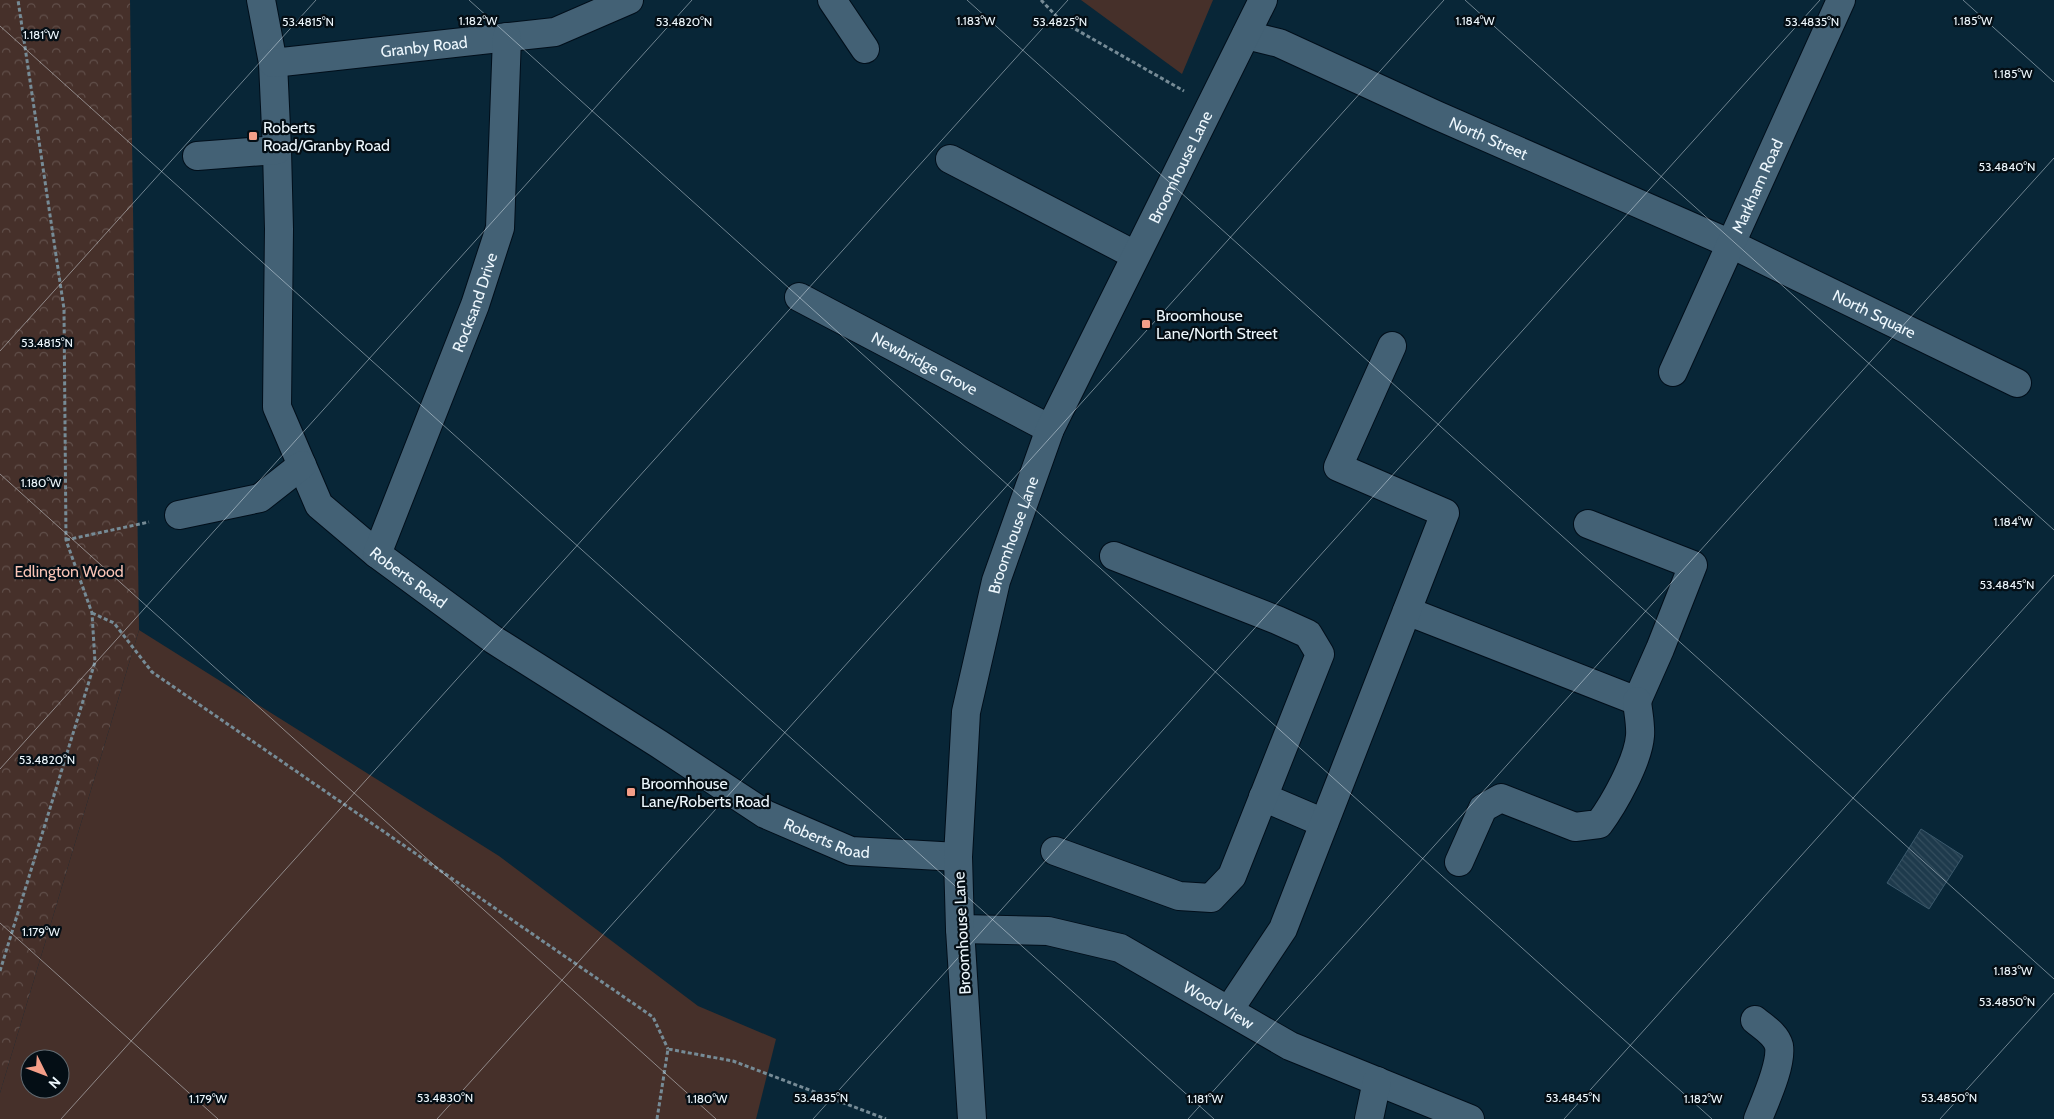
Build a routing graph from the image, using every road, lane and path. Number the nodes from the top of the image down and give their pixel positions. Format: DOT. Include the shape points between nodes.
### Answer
graph roads {
  1 [pos="18,0"];
  2 [pos="261,0"];
  3 [pos="629,0"];
  4 [pos="832,0"];
  5 [pos="1041,0"];
  6 [pos="1262,0"];
  7 [pos="1841,0"];
  8 [pos="1246,35"];
  9 [pos="507,37"];
  10 [pos="865,49"];
  11 [pos="273,63"];
  12 [pos="1211,105"];
  13 [pos="277,150"];
  14 [pos="197,156"];
  15 [pos="950,159"];
  16 [pos="1731,244"];
  17 [pos="1135,255"];
  18 [pos="799,297"];
  19 [pos="1392,346"];
  20 [pos="1673,372"];
  21 [pos="2017,383"];
  22 [pos="1050,429"];
  23 [pos="302,465"];
  24 [pos="179,515"];
  25 [pos="1588,524"];
  26 [pos="66,540"];
  27 [pos="377,554"];
  28 [pos="1114,556"];
  29 [pos="1407,611"];
  30 [pos="92,613"];
  31 [pos="1637,701"];
  32 [pos="1264,797"];
  33 [pos="1324,823"];
  34 [pos="1056,851"];
  35 [pos="958,857"];
  36 [pos="1459,862"];
  37 [pos="960,929"];
  38 [pos="0,971"];
  39 [pos="1229,1010"];
  40 [pos="1755,1020"];
  41 [pos="668,1049"];
  42 [pos="1377,1081"];
  43 [pos="657,1119"];
  44 [pos="886,1119"];
  45 [pos="972,1119"];
  46 [pos="1369,1119"];
  47 [pos="1470,1119"];
  48 [pos="1758,1119"];
  1 -- 26 [label="path" via="64,309"];
  2 -- 11 [label="street, Roberts Road"];
  3 -- 9 [label="street, Granby Road" via="555,32"];
  4 -- 10 [label="street"];
  5 -- 12 [label="path" via="1061,21"];
  6 -- 8 [label="street, Broomhouse Lane"];
  7 -- 16 [label="street, Markham Road"];
  8 -- 12 [label="street, Broomhouse Lane"];
  8 -- 16 [label="street, North Street" via="1280,44"];
  9 -- 11 [label="street, Granby Road"];
  9 -- 27 [label="street, Rocksand Drive" via="500,228 475,305"];
  11 -- 13 [label="street, Roberts Road"];
  12 -- 17 [label="street, Broomhouse Lane"];
  13 -- 14 [label="street"];
  13 -- 23 [label="street, Roberts Road" via="277,407"];
  15 -- 17 [label="street"];
  16 -- 20 [label="street, Markham Road"];
  16 -- 21 [label="street, North Square"];
  17 -- 22 [label="street, Broomhouse Lane"];
  18 -- 22 [label="street, Newbridge Grove"];
  19 -- 29 [label="street" via="1338,466 1445,513"];
  22 -- 35 [label="street, Broomhouse Lane" via="996,581 966,712"];
  23 -- 24 [label="street" via="260,498"];
  23 -- 27 [label="street, Roberts Road" via="320,505"];
  24 -- 26 [label="path"];
  25 -- 31 [label="street" via="1693,565"];
  26 -- 30 [label="path"];
  27 -- 35 [label="street, Roberts Road" via="494,640 766,814 851,851"];
  28 -- 32 [label="street" via="1308,634 1320,654"];
  29 -- 31 [label="street"];
  29 -- 33 [label="street"];
  30 -- 38 [label="path" via="95,662"];
  30 -- 41 [label="path" via="114,623 152,672 653,1017"];
  31 -- 36 [label="street" via="1640,736 1633,759 1611,808 1599,824 1575,828 1501,798 1483,808"];
  32 -- 33 [label="street"];
  32 -- 34 [label="street" via="1232,876 1211,898 1179,896"];
  33 -- 39 [label="street" via="1283,929"];
  35 -- 37 [label="street, Broomhouse Lane"];
  37 -- 39 [label="street, Wood View" via="1048,931 1120,948"];
  37 -- 45 [label="street, Broomhouse Lane"];
  39 -- 42 [label="street, Wood View" via="1290,1046"];
  40 -- 48 [label="street" via="1771,1032 1779,1046 1778,1062"];
  41 -- 43 [label="path"];
  41 -- 44 [label="path" via="733,1061"];
  42 -- 46 [label="street"];
  42 -- 47 [label="street, Wood View"];
}
